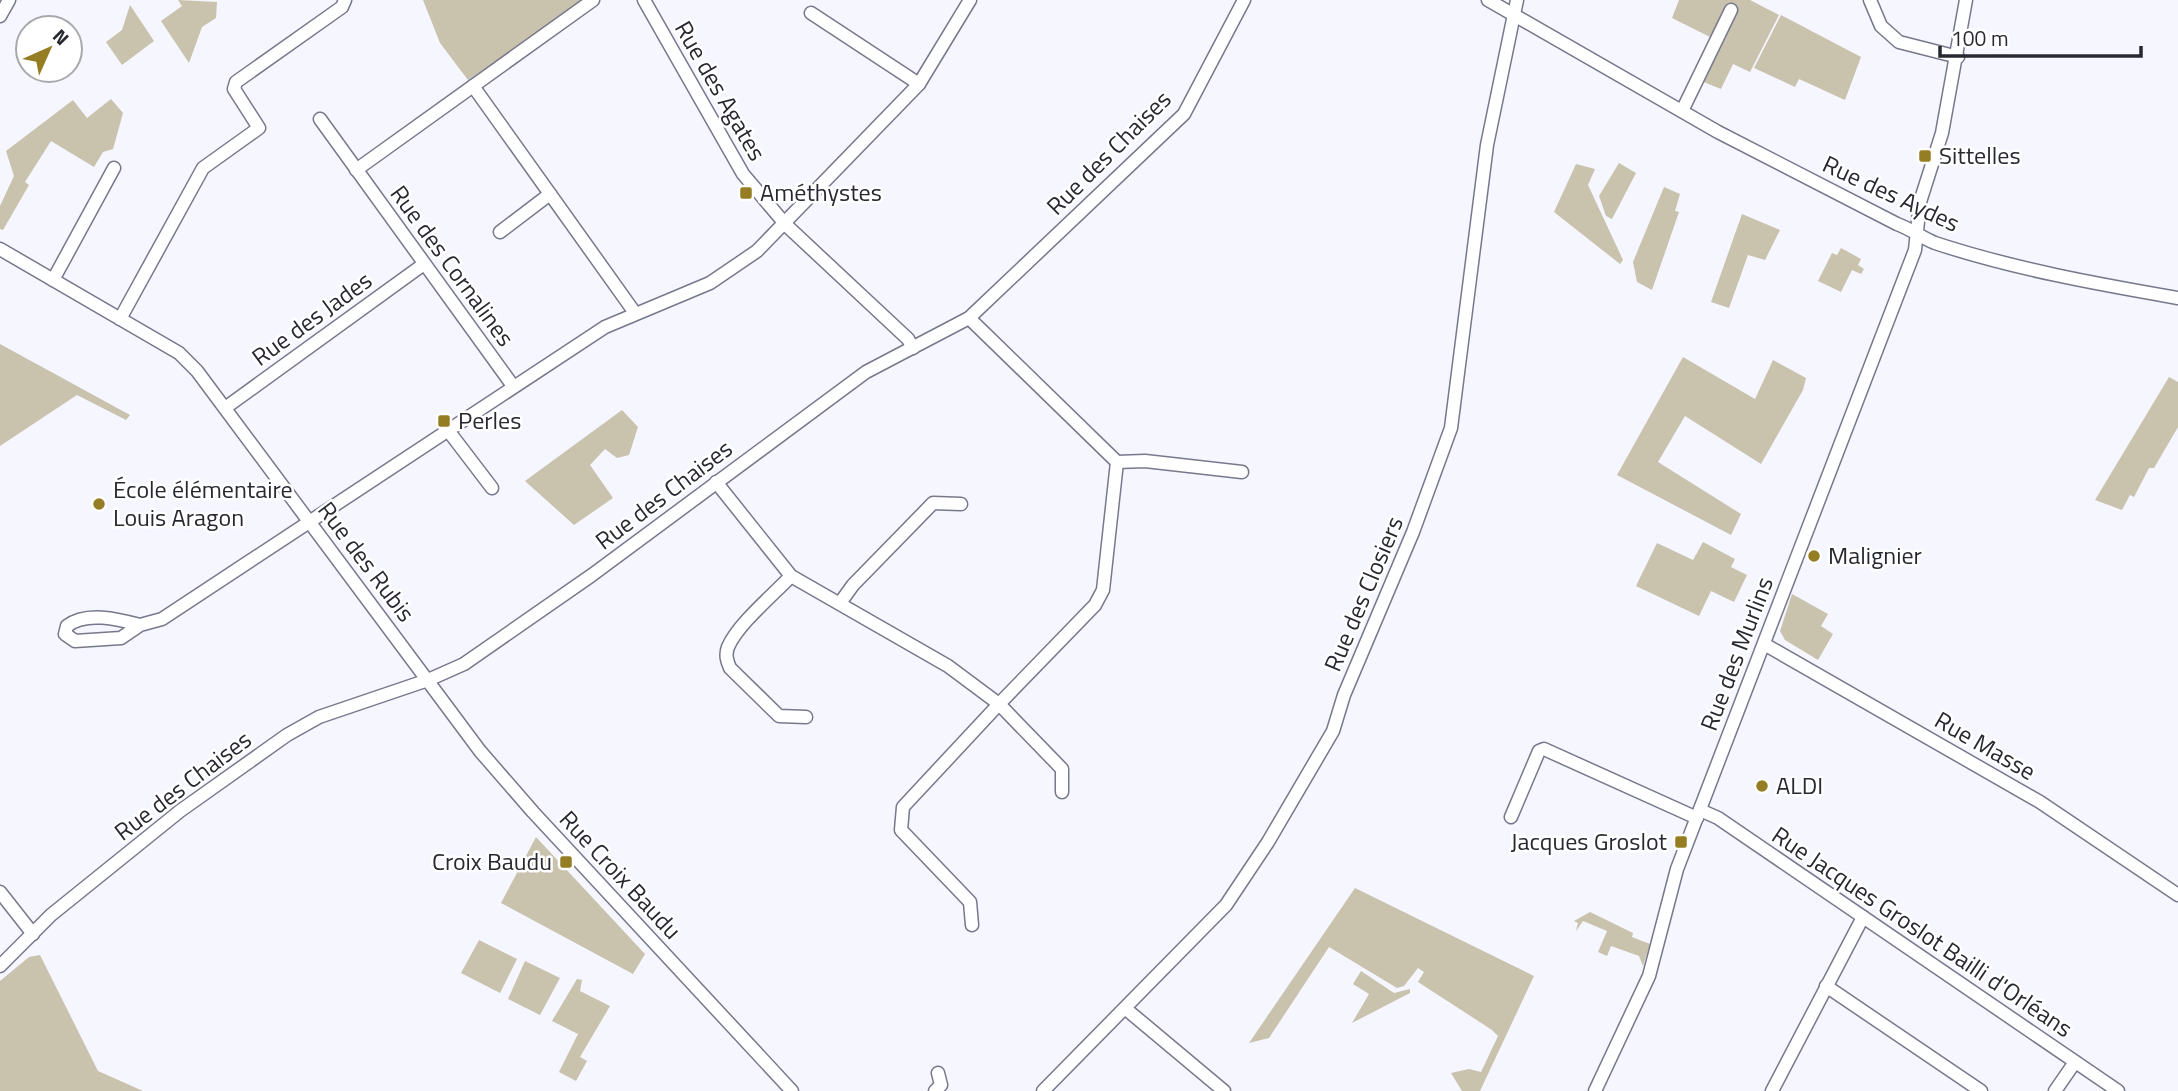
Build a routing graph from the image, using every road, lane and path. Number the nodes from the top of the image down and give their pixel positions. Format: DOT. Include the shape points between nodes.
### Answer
graph roads {
  1 [pos="9,0"];
  2 [pos="345,0"];
  3 [pos="593,0"];
  4 [pos="644,0"];
  5 [pos="970,0"];
  6 [pos="1244,0"];
  7 [pos="1488,0"];
  8 [pos="1517,0"];
  9 [pos="1870,0"];
  10 [pos="1966,0"];
  11 [pos="1731,9"];
  12 [pos="811,13"];
  13 [pos="0,16"];
  14 [pos="1514,16"];
  15 [pos="1958,57"];
  16 [pos="919,84"];
  17 [pos="473,86"];
  18 [pos="1682,111"];
  19 [pos="320,118"];
  20 [pos="114,168"];
  21 [pos="356,170"];
  22 [pos="550,194"];
  23 [pos="786,225"];
  24 [pos="1916,231"];
  25 [pos="500,232"];
  26 [pos="0,248"];
  27 [pos="424,264"];
  28 [pos="53,279"];
  29 [pos="2178,298"];
  30 [pos="635,313"];
  31 [pos="969,318"];
  32 [pos="120,319"];
  33 [pos="913,348"];
  34 [pos="513,386"];
  35 [pos="225,408"];
  36 [pos="447,429"];
  37 [pos="1117,462"];
  38 [pos="1242,472"];
  39 [pos="716,482"];
  40 [pos="492,488"];
  41 [pos="961,504"];
  42 [pos="310,521"];
  43 [pos="791,576"];
  44 [pos="840,603"];
  45 [pos="140,625"];
  46 [pos="1765,644"];
  47 [pos="428,680"];
  48 [pos="999,704"];
  49 [pos="806,717"];
  50 [pos="1062,792"];
  51 [pos="1698,814"];
  52 [pos="1511,817"];
  53 [pos="0,892"];
  54 [pos="2178,895"];
  55 [pos="1863,917"];
  56 [pos="972,925"];
  57 [pos="33,934"];
  58 [pos="0,966"];
  59 [pos="1826,986"];
  60 [pos="1126,1009"];
  61 [pos="2075,1062"];
  62 [pos="939,1073"];
  63 [pos="2100,1086"];
  64 [pos="1973,1089"];
  65 [pos="792,1091"];
  66 [pos="935,1091"];
  67 [pos="1043,1091"];
  68 [pos="1224,1091"];
  69 [pos="1595,1091"];
  70 [pos="1772,1091"];
  71 [pos="2055,1091"];
  72 [pos="2118,1091"];
  1 -- 13 [label="street"];
  2 -- 32 [label="street" via="342,7 236,82 234,89 259,128 203,168"];
  3 -- 17 [label="street"];
  4 -- 23 [label="street, Rue des Agates" via="743,174"];
  5 -- 16 [label="street"];
  6 -- 31 [label="street, Rue des Chaises" via="1184,114"];
  7 -- 14 [label="street, Rue des Aydes"];
  8 -- 14 [label="street, Rue des Closiers"];
  9 -- 15 [label="street" via="1881,26 1899,42"];
  10 -- 15 [label="street, Rue des Murlins"];
  11 -- 18 [label="street"];
  12 -- 16 [label="street"];
  14 -- 18 [label="street, Rue des Aydes"];
  14 -- 60 [label="street, Rue des Closiers" via="1487,145 1451,428 1413,532 1333,731 1268,842 1226,905"];
  15 -- 24 [label="street, Rue des Murlins"];
  16 -- 23 [label="street"];
  17 -- 21 [label="street"];
  17 -- 22 [label="street"];
  18 -- 24 [label="street, Rue des Aydes"];
  19 -- 21 [label="street, Rue des Cornalines"];
  20 -- 28 [label="street"];
  21 -- 27 [label="street, Rue des Cornalines"];
  22 -- 25 [label="street"];
  22 -- 30 [label="street"];
  23 -- 30 [label="street" via="758,251 710,283"];
  23 -- 33 [label="street, Rue des Agates"];
  24 -- 29 [label="street, Rue des Aydes" via="1931,242 1997,260"];
  24 -- 46 [label="street, Rue des Murlins" via="1915,250"];
  26 -- 28 [label="street, Rue des Rubis"];
  27 -- 34 [label="street, Rue des Cornalines"];
  27 -- 35 [label="street, Rue des Jades"];
  28 -- 32 [label="street, Rue des Rubis"];
  30 -- 34 [label="street"];
  31 -- 33 [label="street, Rue des Chaises"];
  31 -- 37 [label="street"];
  32 -- 35 [label="street, Rue des Rubis" via="179,353"];
  33 -- 39 [label="street, Rue des Chaises" via="866,372"];
  34 -- 36 [label="street"];
  35 -- 42 [label="street, Rue des Rubis"];
  36 -- 40 [label="street"];
  36 -- 42 [label="street"];
  37 -- 38 [label="street"];
  37 -- 48 [label="street" via="1102,590 1094,605"];
  39 -- 43 [label="street"];
  39 -- 47 [label="street, Rue des Chaises" via="489,648"];
  41 -- 44 [label="street" via="933,503"];
  42 -- 45 [label="street" via="162,619"];
  42 -- 47 [label="street, Rue des Rubis"];
  43 -- 44 [label="street"];
  43 -- 49 [label="street" via="735,636 726,658 730,668 779,716"];
  44 -- 48 [label="street" via="948,666"];
  45 -- 45 [label="street" via="116,618 74,620 65,634 75,641 121,638"];
  46 -- 51 [label="street, Rue des Murlins"];
  46 -- 54 [label="street, Rue Masse" via="2039,802"];
  47 -- 57 [label="street, Rue des Chaises" via="319,717 287,735 180,811"];
  47 -- 65 [label="street, Rue Croix Baudu" via="480,751 533,812"];
  48 -- 50 [label="street" via="1062,769"];
  48 -- 56 [label="street" via="903,807 900,817 901,830 909,841 970,902"];
  51 -- 52 [label="street, Rue Jacques Groslot Bailli d'Orléans" via="1544,749 1539,751"];
  51 -- 55 [label="street, Rue Jacques Groslot Bailli d'Orléans" via="1718,818"];
  51 -- 69 [label="street, Rue des Murlins" via="1676,869 1649,976"];
  53 -- 57 [label="street"];
  55 -- 59 [label="street"];
  55 -- 61 [label="street, Rue Jacques Groslot Bailli d'Orléans"];
  57 -- 58 [label="street, Rue des Chaises"];
  59 -- 64 [label="street"];
  59 -- 70 [label="street"];
  60 -- 67 [label="street, Rue des Closiers"];
  60 -- 68 [label="street"];
  61 -- 63 [label="street, Rue Jacques Groslot Bailli d'Orléans"];
  61 -- 71 [label="street"];
  62 -- 66 [label="street" via="941,1085"];
  63 -- 72 [label="street, Rue Jacques Groslot Bailli d'Orléans"];
}
